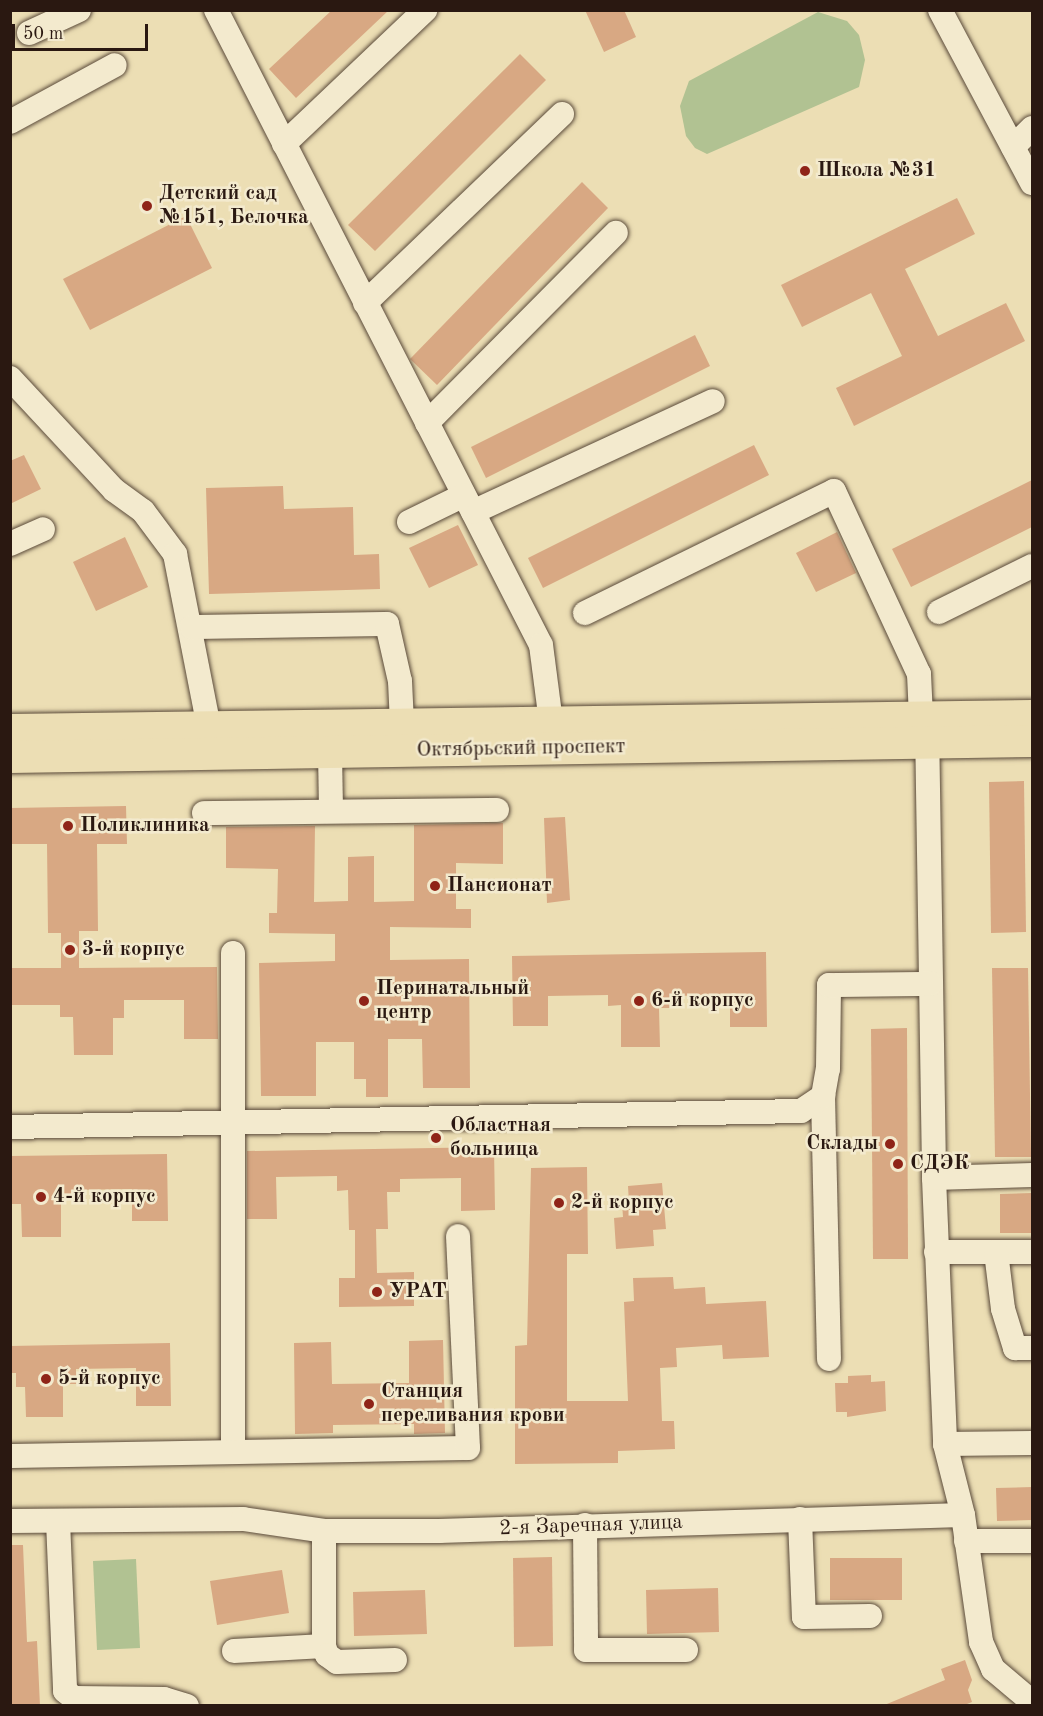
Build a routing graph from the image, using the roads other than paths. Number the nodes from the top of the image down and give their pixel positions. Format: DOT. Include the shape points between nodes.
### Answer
graph roads {
  1 [pos="79,10"];
  2 [pos="425,10"];
  3 [pos="220,12"];
  4 [pos="951,16"];
  5 [pos="29,33"];
  6 [pos="116,65"];
  7 [pos="562,114"];
  8 [pos="10,122"];
  9 [pos="1032,128"];
  10 [pos="284,144"];
  11 [pos="1013,147"];
  12 [pos="1032,183"];
  13 [pos="616,234"];
  14 [pos="365,303"];
  15 [pos="10,378"];
  16 [pos="713,401"];
  17 [pos="427,423"];
  18 [pos="468,504"];
  19 [pos="409,522"];
  20 [pos="42,529"];
  21 [pos="10,544"];
  22 [pos="1032,566"];
  23 [pos="939,612"];
  24 [pos="585,613"];
  25 [pos="192,627"];
  26 [pos="1032,716"];
  27 [pos="551,722"];
  28 [pos="402,724"];
  29 [pos="925,726"];
  30 [pos="209,727"];
  31 [pos="10,730"];
  32 [pos="1032,741"];
  33 [pos="330,752"];
  34 [pos="10,757"];
  35 [pos="497,810"];
  36 [pos="332,811"];
  37 [pos="204,813"];
  38 [pos="233,953"];
  39 [pos="930,984"];
  40 [pos="823,1096"];
  41 [pos="231,1123"];
  42 [pos="10,1127"];
  43 [pos="1032,1175"];
  44 [pos="933,1178"];
  45 [pos="458,1236"];
  46 [pos="936,1252"];
  47 [pos="996,1252"];
  48 [pos="1032,1252"];
  49 [pos="1032,1348"];
  50 [pos="829,1359"];
  51 [pos="1032,1443"];
  52 [pos="945,1444"];
  53 [pos="233,1452"];
  54 [pos="10,1456"];
  55 [pos="963,1515"];
  56 [pos="800,1520"];
  57 [pos="10,1521"];
  58 [pos="58,1521"];
  59 [pos="585,1525"];
  60 [pos="324,1531"];
  61 [pos="1032,1541"];
  62 [pos="966,1542"];
  63 [pos="870,1616"];
  64 [pos="324,1646"];
  65 [pos="686,1650"];
  66 [pos="234,1652"];
  67 [pos="395,1660"];
  68 [pos="1032,1702"];
  69 [pos="187,1706"];
  1 -- 5 [label="street"];
  2 -- 10 [label="street"];
  3 -- 10 [label="street"];
  4 -- 11 [label="street"];
  6 -- 8 [label="street"];
  7 -- 14 [label="street"];
  9 -- 11 [label="street"];
  10 -- 14 [label="street"];
  11 -- 12 [label="street"];
  13 -- 17 [label="street"];
  14 -- 17 [label="street"];
  15 -- 25 [label="street" via="114,490 143,511 175,554"];
  16 -- 18 [label="street"];
  17 -- 18 [label="street"];
  18 -- 19 [label="street"];
  18 -- 27 [label="street" via="541,645"];
  20 -- 21 [label="street"];
  22 -- 23 [label="street"];
  24 -- 29 [label="street" via="834,491 919,674"];
  25 -- 28 [label="street" via="387,624 399,681"];
  25 -- 30 [label="street"];
  26 -- 29 [label="main road, Октябрьский проспект"];
  27 -- 28 [label="main road, Октябрьский проспект"];
  27 -- 29 [label="main road, Октябрьский проспект"];
  28 -- 30 [label="main road, Октябрьский проспект"];
  29 -- 32 [label="main road, Октябрьский проспект"];
  29 -- 33 [label="main road, Октябрьский проспект"];
  29 -- 39 [label="street"];
  30 -- 31 [label="main road, Октябрьский проспект"];
  33 -- 34 [label="main road, Октябрьский проспект"];
  33 -- 36 [label="street"];
  35 -- 36 [label="street"];
  36 -- 37 [label="street"];
  38 -- 41 [label="street"];
  39 -- 40 [label="street" via="829,985 828,1069"];
  39 -- 44 [label="street"];
  40 -- 41 [label="street" via="801,1111"];
  40 -- 50 [label="street"];
  41 -- 42 [label="street"];
  41 -- 53 [label="street"];
  43 -- 44 [label="street"];
  44 -- 46 [label="street"];
  45 -- 53 [label="street" via="468,1448"];
  46 -- 47 [label="street"];
  46 -- 52 [label="street"];
  47 -- 48 [label="street"];
  47 -- 49 [label="street" via="1003,1309 1016,1347"];
  51 -- 52 [label="street"];
  52 -- 55 [label="street"];
  53 -- 54 [label="street"];
  55 -- 56 [label="street, 2-я Заречная улица"];
  55 -- 62 [label="street"];
  56 -- 59 [label="street, 2-я Заречная улица"];
  56 -- 63 [label="street" via="804,1617"];
  57 -- 58 [label="street, 2-я Заречная улица"];
  58 -- 60 [label="street, 2-я Заречная улица" via="243,1519"];
  58 -- 69 [label="street" via="65,1691 74,1698 164,1699"];
  59 -- 60 [label="street, 2-я Заречная улица"];
  59 -- 65 [label="street" via="586,1650"];
  60 -- 64 [label="street"];
  61 -- 62 [label="street"];
  62 -- 68 [label="street" via="981,1642 993,1669"];
  64 -- 66 [label="street"];
  64 -- 67 [label="street" via="327,1655 337,1662"];
}
